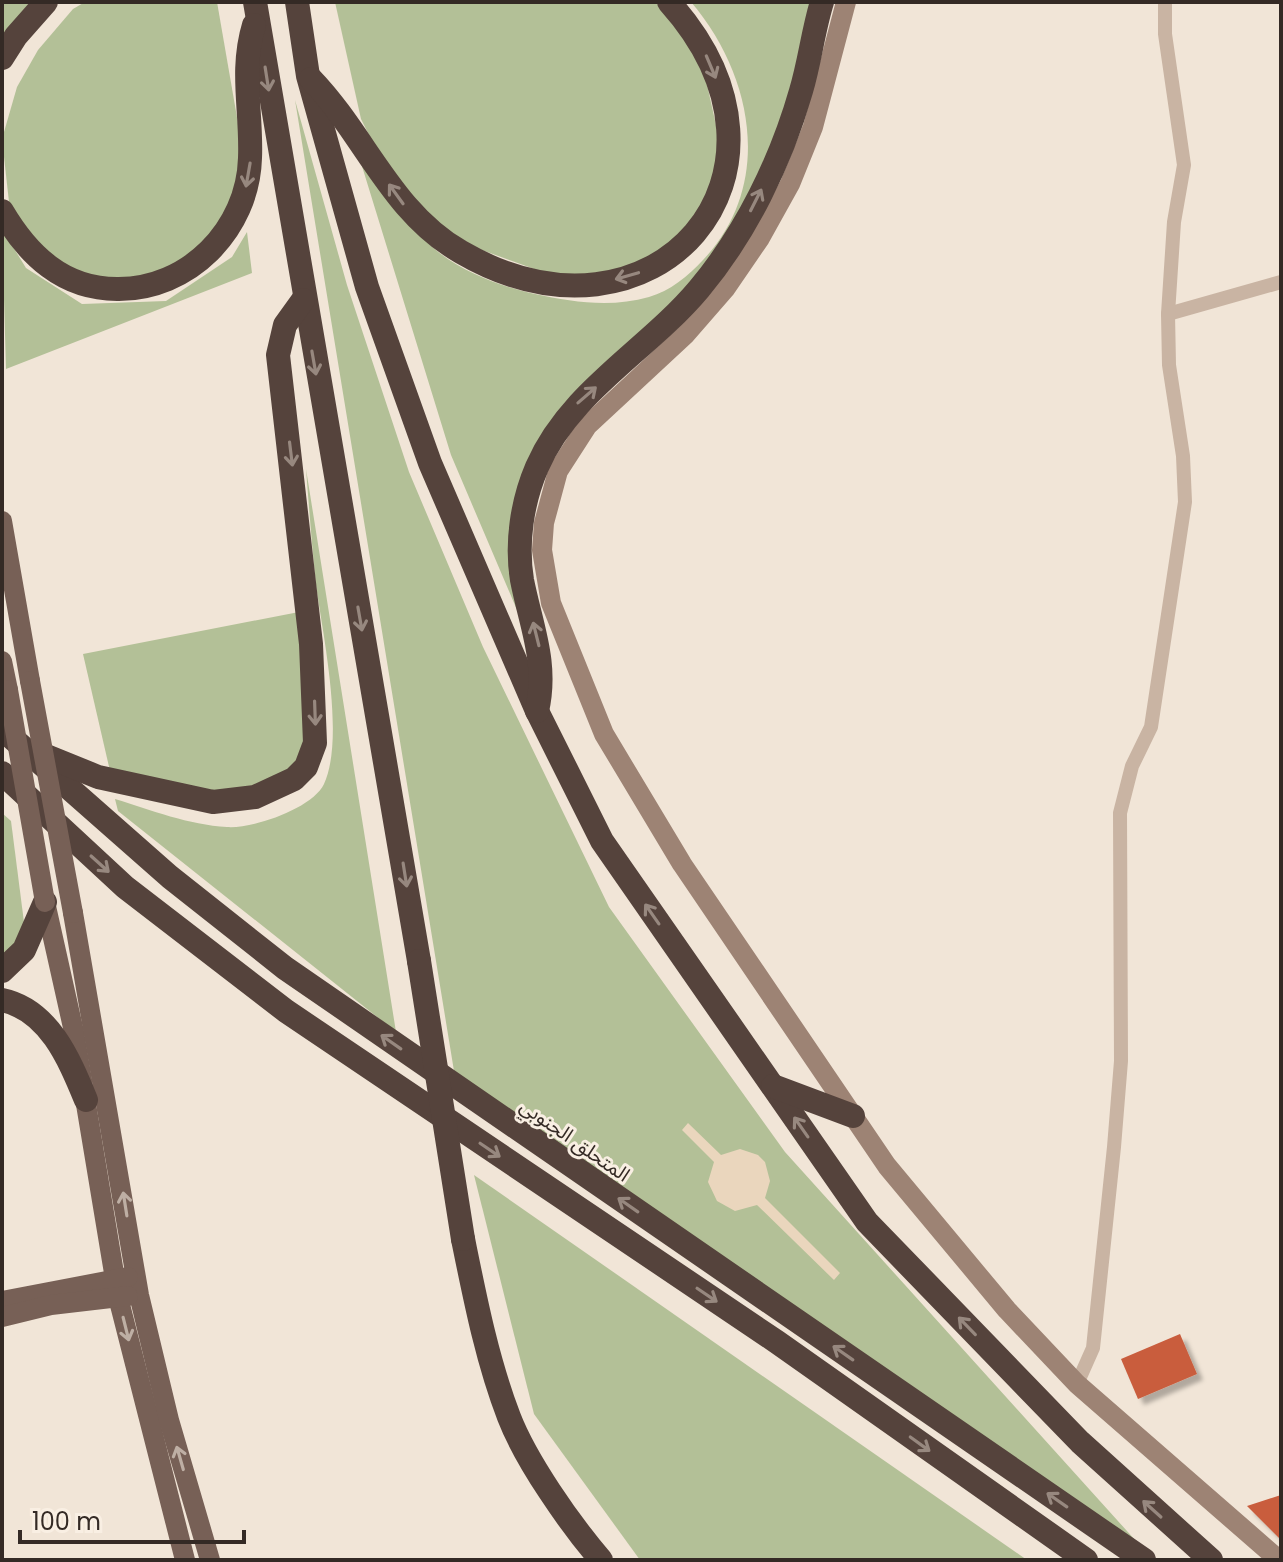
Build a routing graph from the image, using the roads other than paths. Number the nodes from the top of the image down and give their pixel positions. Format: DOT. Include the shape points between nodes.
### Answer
graph roads {
  1 [pos="46,2"];
  2 [pos="297,2"];
  3 [pos="669,2"];
  4 [pos="822,2"];
  5 [pos="846,2"];
  6 [pos="1165,2"];
  7 [pos="256,9"];
  8 [pos="2,58"];
  9 [pos="308,76"];
  10 [pos="2,211"];
  11 [pos="1281,282"];
  12 [pos="303,300"];
  13 [pos="1168,314"];
  14 [pos="2,521"];
  15 [pos="2,661"];
  16 [pos="537,711"];
  17 [pos="5,732"];
  18 [pos="2,773"];
  19 [pos="45,902"];
  20 [pos="2,971"];
  21 [pos="2,1000"];
  22 [pos="84,1030"];
  23 [pos="771,1085"];
  24 [pos="86,1100"];
  25 [pos="853,1116"];
  26 [pos="138,1285"];
  27 [pos="116,1288"];
  28 [pos="2,1301"];
  29 [pos="2,1317"];
  30 [pos="1077,1384"];
  31 [pos="159,1423"];
  32 [pos="185,1560"];
  33 [pos="210,1560"];
  34 [pos="601,1560"];
  35 [pos="1086,1560"];
  36 [pos="1144,1560"];
  37 [pos="1211,1560"];
  38 [pos="1279,1560"];
  1 -- 8 [label="highway"];
  2 -- 9 [label="highway"];
  3 -- 9 [label="highway, one-way" via="700,42 714,71 729,133 726,169 715,204 687,244 669,260 616,280 533,280 461,252 403,204"];
  16 -- 4 [label="highway, one-way" via="542,666 520,549 522,515 537,468 574,405 666,326 733,241 790,125"];
  5 -- 25 [label="street" via="813,127 776,212 706,313 587,426 571,448 549,497 542,550 551,603 604,734 682,864"];
  6 -- 13 [label="street" via="1184,165"];
  7 -- 10 [label="highway, one-way" via="246,67 248,180 233,219 204,258 151,285 91,286 47,267 29,252"];
  7 -- 12 [label="highway, one-way"];
  9 -- 16 [label="highway" via="367,287 430,463"];
  11 -- 13 [label="street"];
  12 -- 17 [label="highway, one-way" via="285,325 278,355 311,644 315,743 306,767 294,779 255,797 213,802 64,766"];
  12 -- 34 [label="highway, one-way, bridge" via="476,1303 510,1419 570,1524"];
  13 -- 30 [label="street" via="1185,502 1151,727 1132,766 1120,813 1121,1061 1093,1348"];
  14 -- 22 [label="main road, bridge" via="73,913"];
  15 -- 19 [label="main road, bridge"];
  23 -- 16 [label="highway, one-way" via="602,841"];
  36 -- 17 [label="highway, المتحلق الجنوبي, one-way" via="285,968 170,877"];
  18 -- 35 [label="highway, one-way" via="125,887 286,1011 777,1342"];
  19 -- 20 [label="highway" via="24,950"];
  19 -- 22 [label="main road"];
  21 -- 24 [label="highway" via="41,1019"];
  22 -- 24 [label="main road"];
  26 -- 22 [label="main road, one-way"];
  23 -- 25 [label="highway"];
  37 -- 23 [label="highway, one-way" via="1080,1442 867,1222"];
  24 -- 27 [label="main road"];
  25 -- 30 [label="street" via="887,1166 1007,1310"];
  26 -- 27 [label="main road"];
  26 -- 31 [label="main road"];
  27 -- 28 [label="main road"];
  27 -- 29 [label="main road"];
  27 -- 31 [label="main road, one-way"];
  30 -- 38 [label="street"];
  31 -- 32 [label="main road"];
  33 -- 31 [label="main road, one-way"];
}
